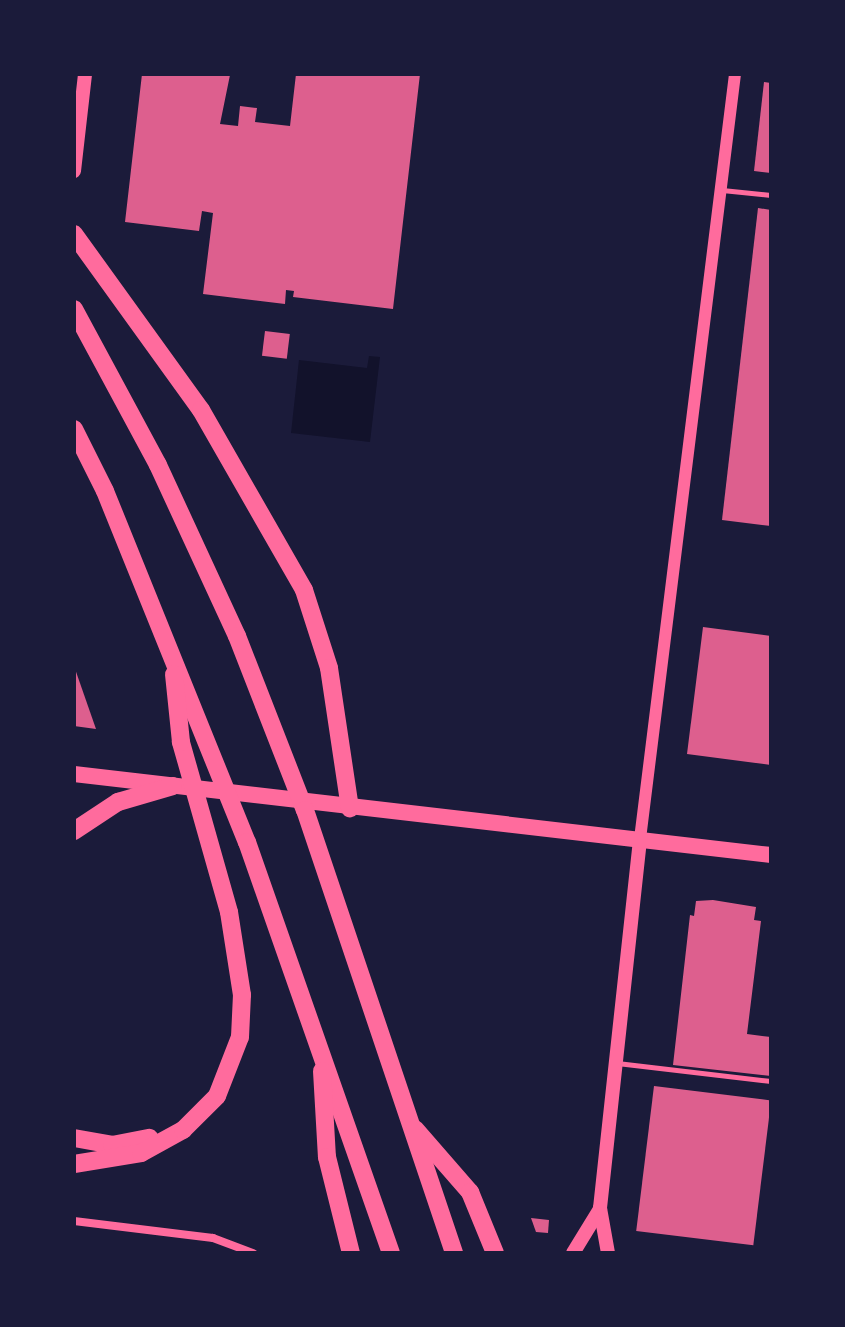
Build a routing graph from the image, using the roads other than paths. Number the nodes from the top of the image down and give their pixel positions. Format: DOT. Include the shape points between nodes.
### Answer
graph roads {
  1 [pos="85,74"];
  2 [pos="735,74"];
  3 [pos="74,171"];
  4 [pos="722,190"];
  5 [pos="771,195"];
  6 [pos="74,234"];
  7 [pos="74,309"];
  8 [pos="74,429"];
  9 [pos="172,651"];
  10 [pos="74,774"];
  11 [pos="173,786"];
  12 [pos="344,807"];
  13 [pos="74,831"];
  14 [pos="640,839"];
  15 [pos="771,855"];
  16 [pos="320,1049"];
  17 [pos="616,1062"];
  18 [pos="771,1081"];
  19 [pos="202,1114"];
  20 [pos="408,1121"];
  21 [pos="74,1138"];
  22 [pos="74,1164"];
  23 [pos="600,1208"];
  24 [pos="74,1221"];
  25 [pos="253,1253"];
  26 [pos="351,1253"];
  27 [pos="391,1253"];
  28 [pos="454,1253"];
  29 [pos="495,1253"];
  30 [pos="573,1253"];
  31 [pos="608,1253"];
  1 -- 3 [label="main road"];
  2 -- 4 [label="street"];
  4 -- 5 [label="lane"];
  4 -- 14 [label="street"];
  6 -- 12 [label="highway" via="201,410 304,590 329,668"];
  7 -- 20 [label="highway" via="138,425 237,636 305,810"];
  8 -- 9 [label="highway"];
  9 -- 16 [label="highway"];
  9 -- 19 [label="highway" via="181,742 229,912 242,995 235,1057"];
  10 -- 11 [label="main road"];
  11 -- 12 [label="main road"];
  11 -- 13 [label="highway" via="118,802"];
  12 -- 14 [label="main road"];
  14 -- 15 [label="main road"];
  14 -- 17 [label="main road"];
  16 -- 26 [label="highway" via="327,1157"];
  16 -- 27 [label="highway"];
  17 -- 18 [label="lane"];
  17 -- 23 [label="main road"];
  19 -- 21 [label="highway" via="135,1142 112,1145"];
  19 -- 22 [label="highway" via="165,1143 141,1153"];
  20 -- 28 [label="highway"];
  20 -- 29 [label="highway" via="470,1192"];
  23 -- 30 [label="main road"];
  23 -- 31 [label="main road"];
  24 -- 25 [label="street" via="213,1238"];
}
